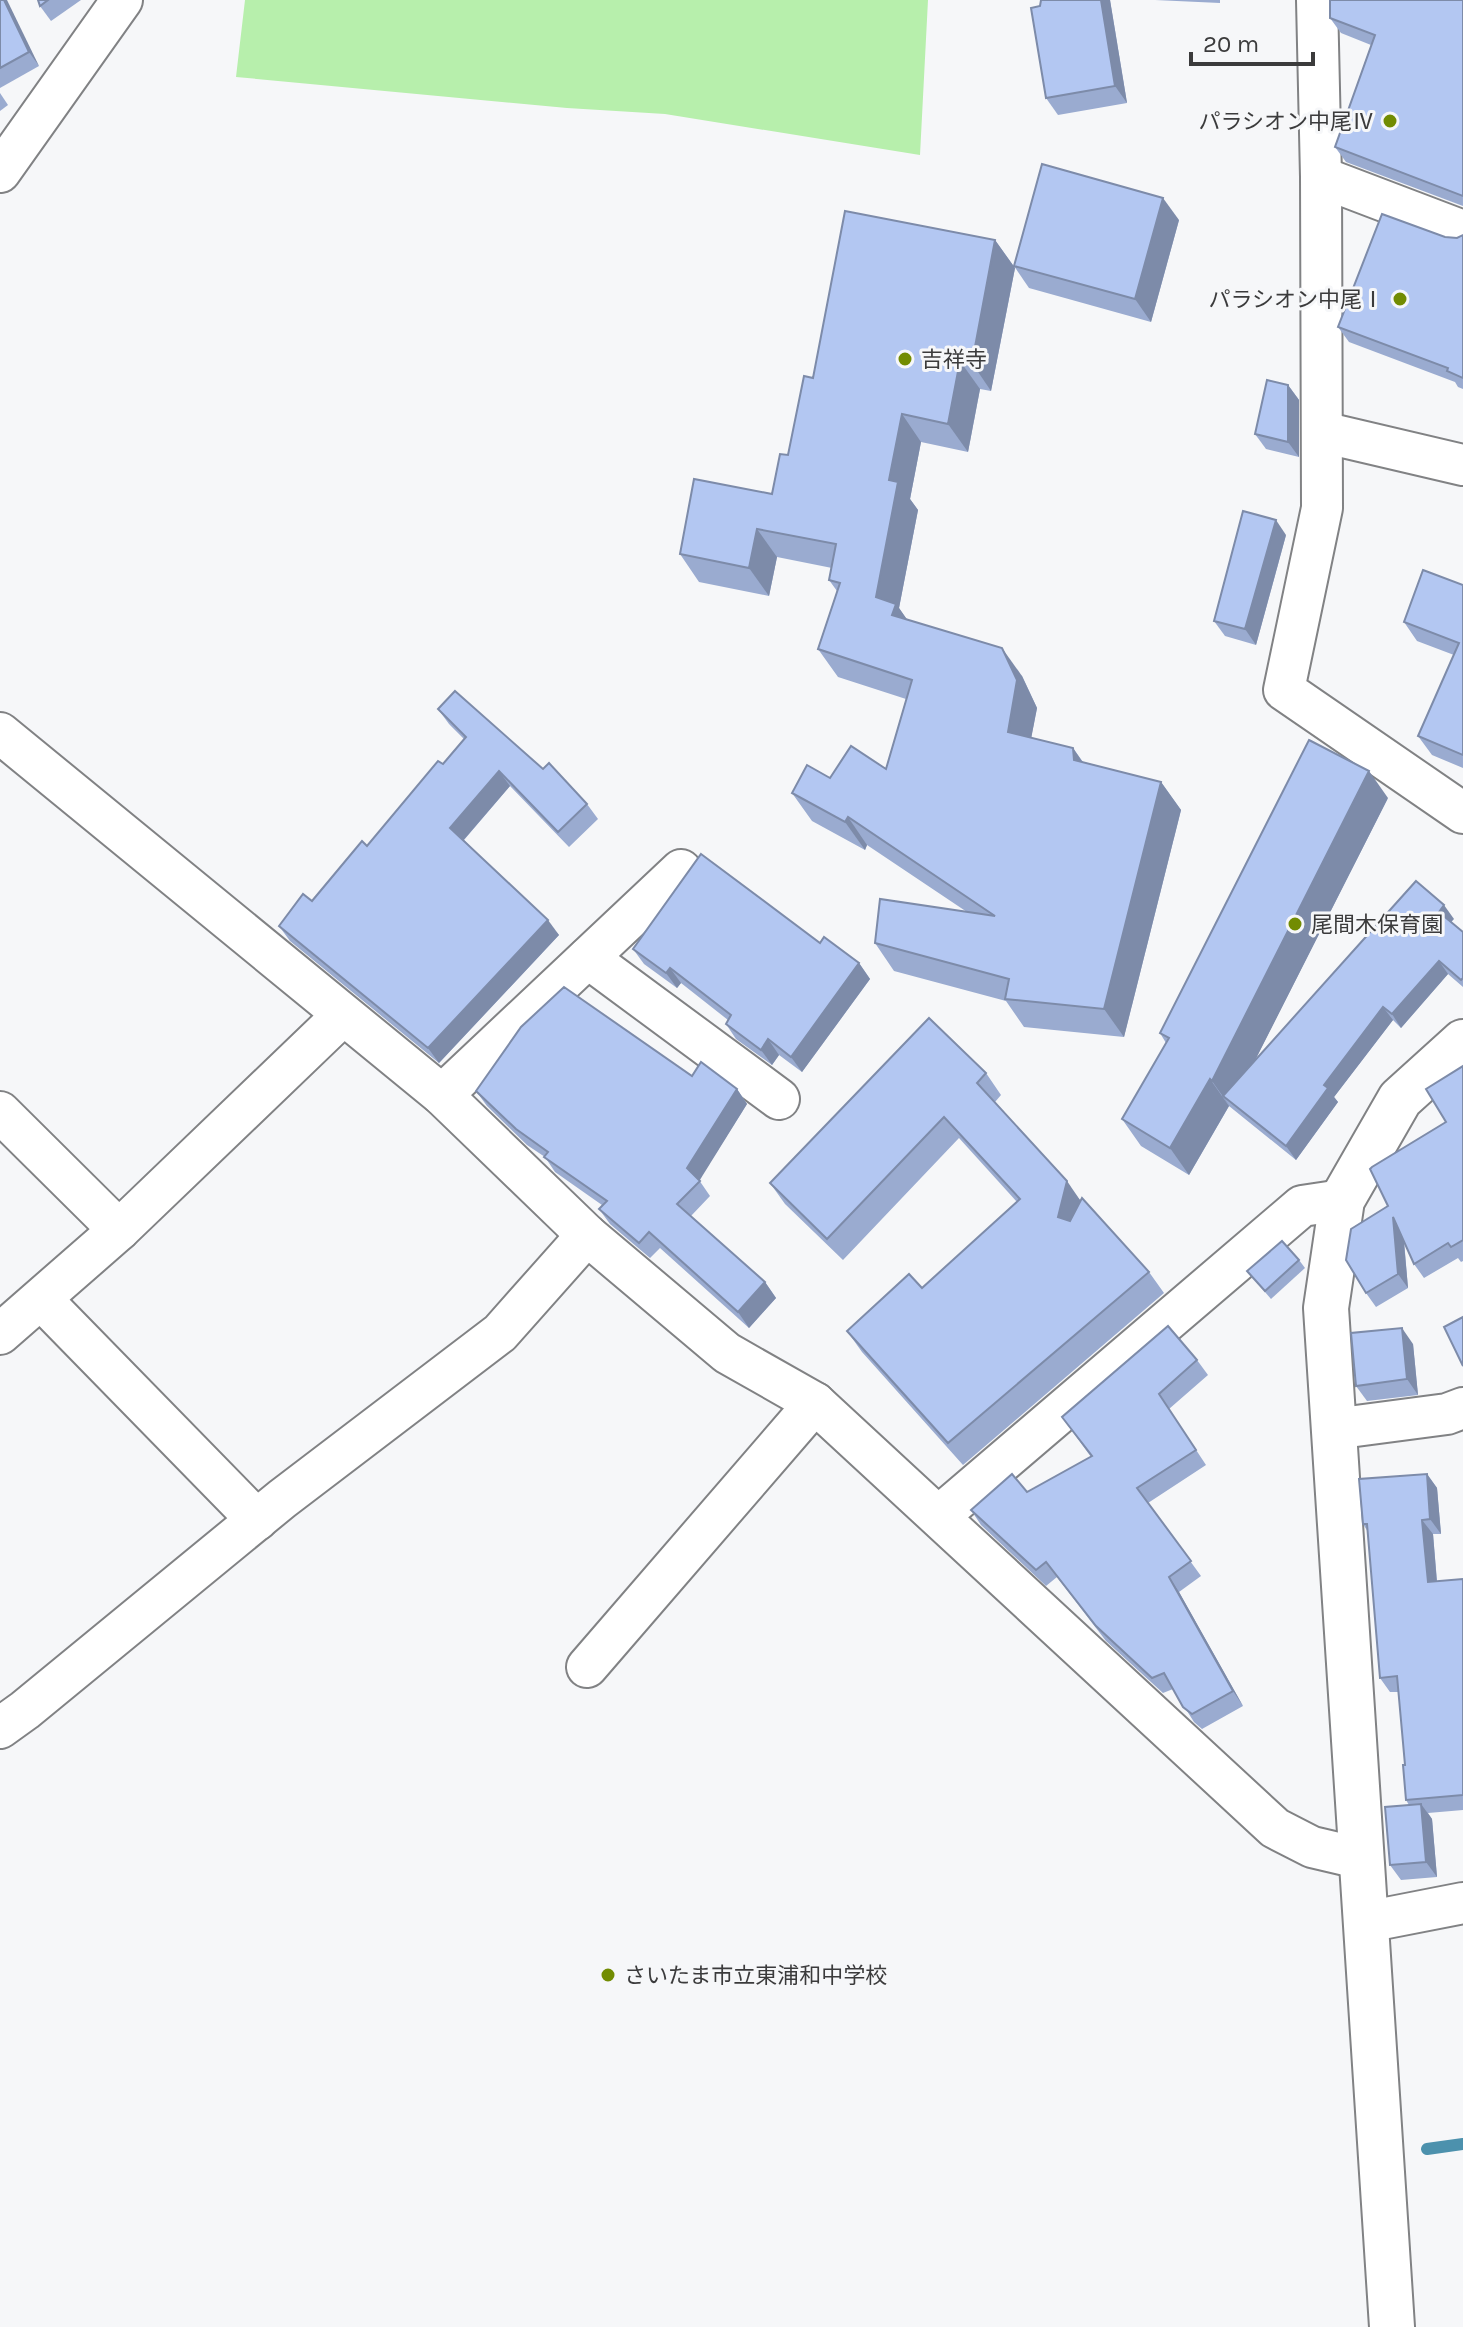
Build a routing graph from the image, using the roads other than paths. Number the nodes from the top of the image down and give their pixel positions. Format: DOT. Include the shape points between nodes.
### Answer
graph roads {
  1 [pos="122,0"];
  2 [pos="1317,0"];
  3 [pos="0,172"];
  4 [pos="1321,177"];
  5 [pos="1463,231"];
  6 [pos="1322,432"];
  7 [pos="1463,465"];
  8 [pos="0,733"];
  9 [pos="1463,813"];
  10 [pos="681,870"];
  11 [pos="588,958"];
  12 [pos="343,1015"];
  13 [pos="1463,1042"];
  14 [pos="442,1095"];
  15 [pos="779,1099"];
  16 [pos="0,1112"];
  17 [pos="1342,1200"];
  18 [pos="119,1230"];
  19 [pos="587,1235"];
  20 [pos="41,1299"];
  21 [pos="0,1334"];
  22 [pos="815,1403"];
  23 [pos="1463,1408"];
  24 [pos="1333,1429"];
  25 [pos="939,1516"];
  26 [pos="257,1520"];
  27 [pos="587,1667"];
  28 [pos="0,1728"];
  29 [pos="1363,1859"];
  30 [pos="1463,1903"];
  31 [pos="1366,1922"];
  32 [pos="1392,2327"];
  1 -- 3 [label="street"];
  2 -- 4 [label="street"];
  4 -- 5 [label="street"];
  4 -- 6 [label="street"];
  6 -- 7 [label="street"];
  6 -- 9 [label="street" via="1322,508 1284,690"];
  8 -- 12 [label="street"];
  10 -- 11 [label="street"];
  11 -- 14 [label="street"];
  11 -- 15 [label="street"];
  12 -- 14 [label="street"];
  12 -- 18 [label="street"];
  13 -- 17 [label="street" via="1400,1099"];
  14 -- 19 [label="street"];
  16 -- 18 [label="street"];
  17 -- 24 [label="street" via="1326,1308"];
  17 -- 25 [label="street" via="1302,1206"];
  18 -- 20 [label="street"];
  19 -- 22 [label="street" via="727,1353"];
  19 -- 26 [label="street" via="500,1333"];
  20 -- 21 [label="street"];
  20 -- 26 [label="street"];
  22 -- 25 [label="street"];
  22 -- 27 [label="street"];
  23 -- 24 [label="street"];
  24 -- 29 [label="street"];
  25 -- 29 [label="street" via="1275,1828 1312,1847"];
  26 -- 28 [label="street"];
  29 -- 31 [label="street"];
  30 -- 31 [label="street"];
  31 -- 32 [label="street"];
}
